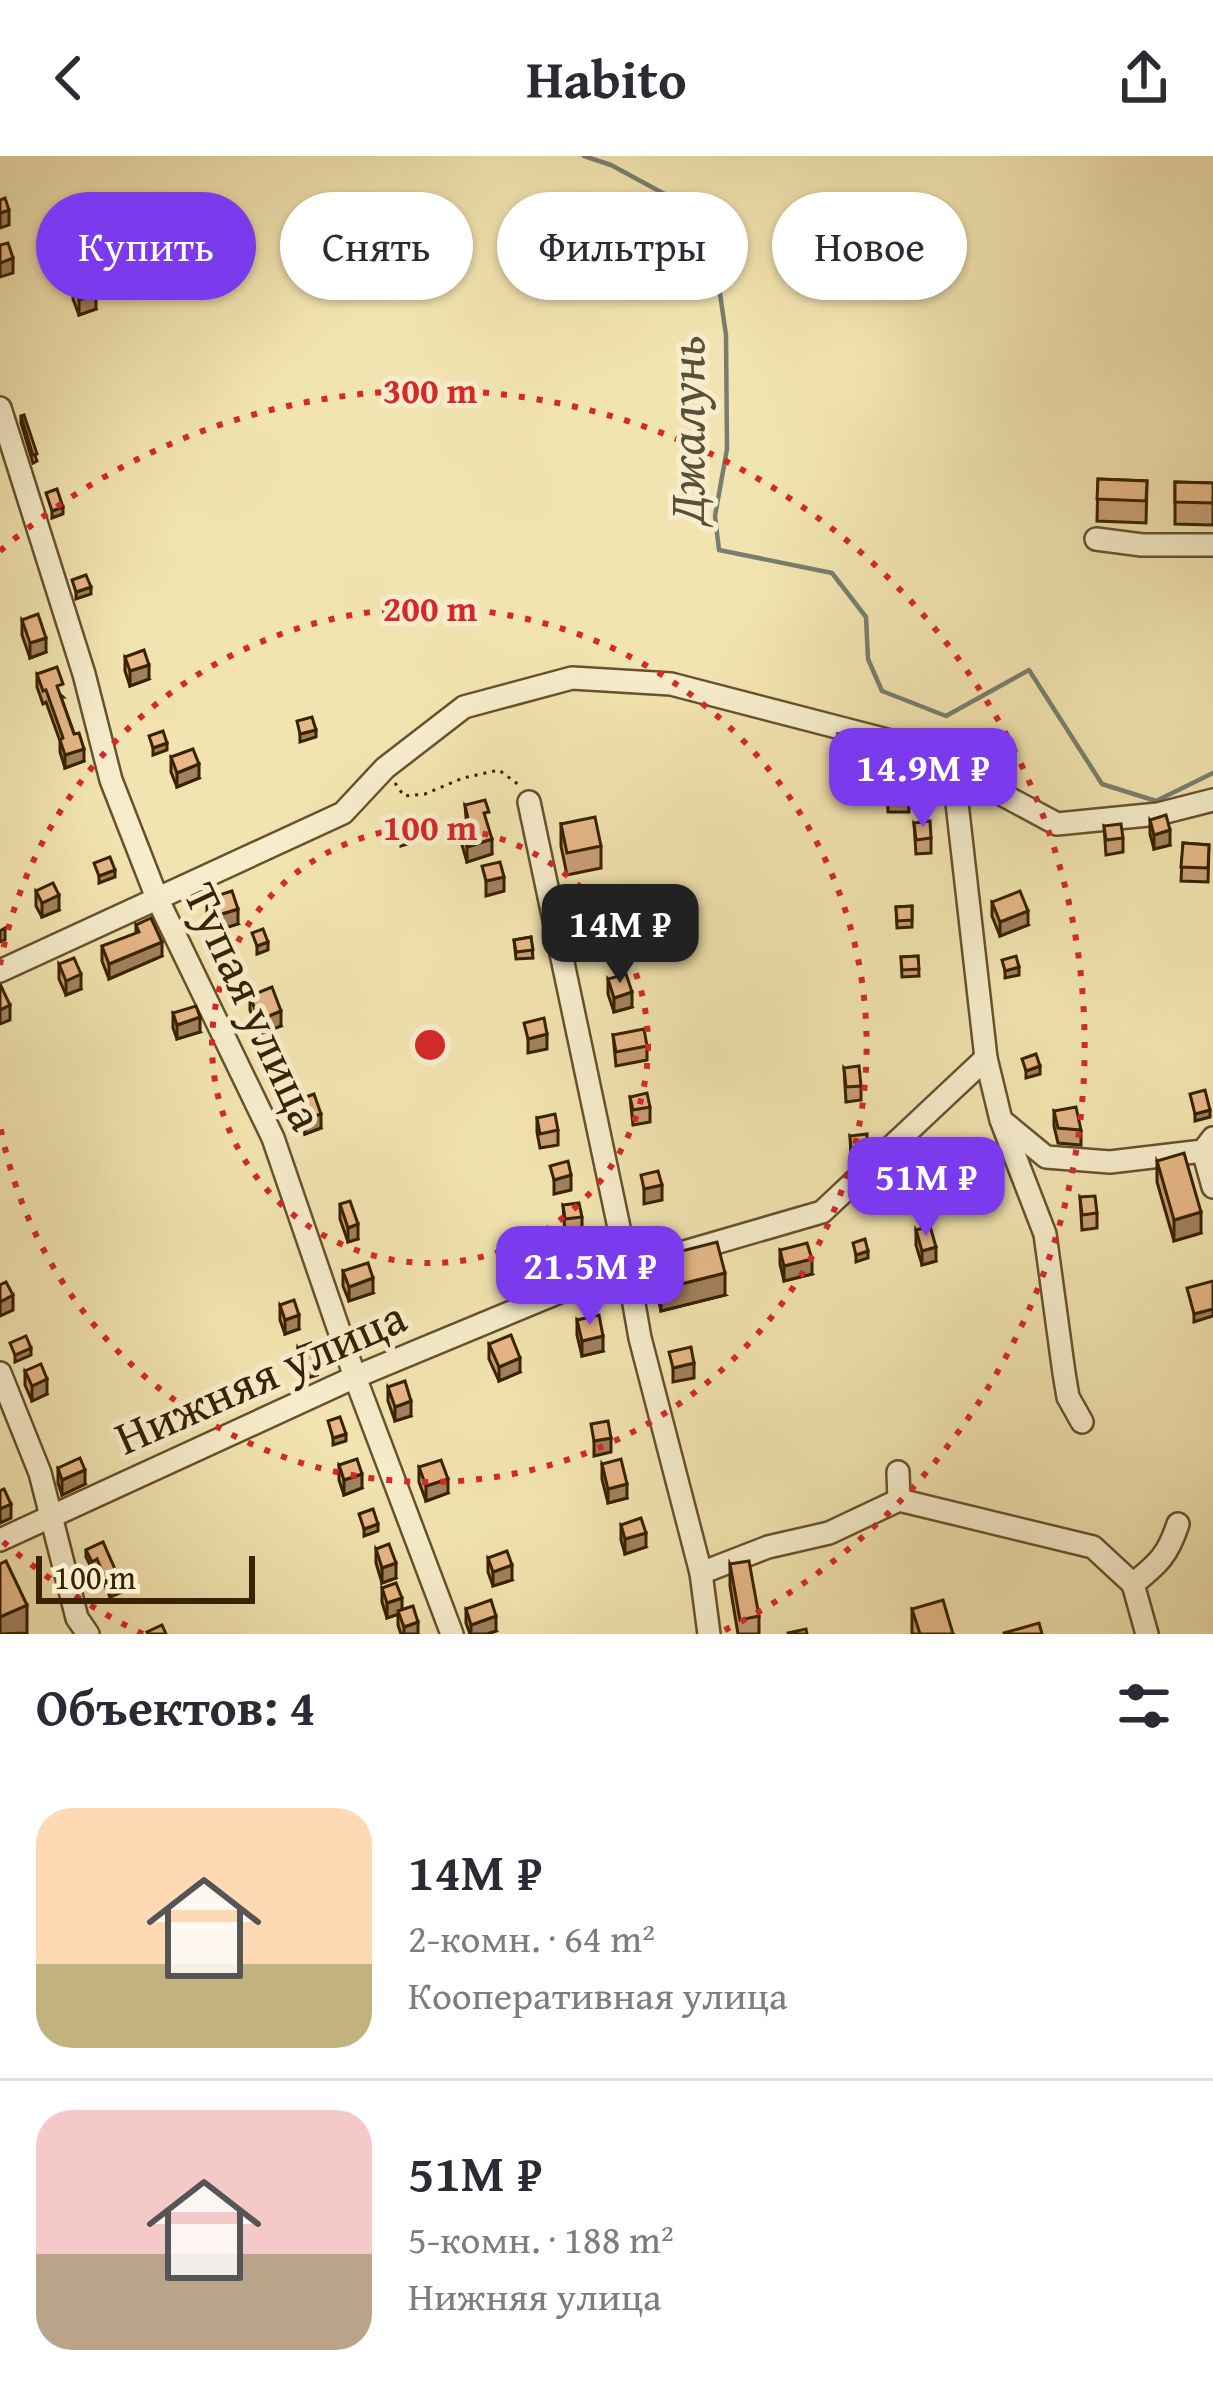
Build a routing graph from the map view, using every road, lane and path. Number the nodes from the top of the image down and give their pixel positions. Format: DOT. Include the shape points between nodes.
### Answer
graph roads {
  1 [pos="0,408"];
  2 [pos="1096,538"];
  3 [pos="1213,544"];
  4 [pos="386,769"];
  5 [pos="953,769"];
  6 [pos="1213,800"];
  7 [pos="529,802"];
  8 [pos="157,898"];
  9 [pos="0,971"];
  10 [pos="986,1058"];
  11 [pos="1001,1120"];
  12 [pos="1208,1145"];
  13 [pos="1213,1187"];
  14 [pos="628,1270"];
  15 [pos="0,1372"];
  16 [pos="355,1377"];
  17 [pos="1082,1422"];
  18 [pos="898,1472"];
  19 [pos="899,1500"];
  20 [pos="52,1515"];
  21 [pos="1178,1524"];
  22 [pos="0,1540"];
  23 [pos="701,1573"];
  24 [pos="1132,1584"];
  25 [pos="88,1634"];
  26 [pos="452,1634"];
  27 [pos="709,1634"];
  28 [pos="1147,1634"];
  1 -- 8 [label="street, Тупая улица" via="111,780"];
  2 -- 3 [label="street"];
  4 -- 5 [label="street" via="464,707 572,678 671,684 914,747"];
  4 -- 7 [label="path" via="404,796 500,770"];
  4 -- 8 [label="street" via="343,813"];
  5 -- 6 [label="street" via="1058,824"];
  5 -- 10 [label="street"];
  7 -- 14 [label="street"];
  8 -- 9 [label="street"];
  8 -- 16 [label="street, Тупая улица" via="273,1138"];
  10 -- 11 [label="street"];
  10 -- 14 [label="street, Нижняя улица" via="821,1212"];
  11 -- 12 [label="street" via="1046,1156 1110,1162"];
  11 -- 17 [label="street" via="1045,1234 1068,1397"];
  12 -- 13 [label="street"];
  14 -- 16 [label="street, Нижняя улица"];
  14 -- 23 [label="street"];
  15 -- 20 [label="street"];
  16 -- 20 [label="street, Нижняя улица"];
  16 -- 26 [label="street, Тупая улица"];
  18 -- 19 [label="street"];
  19 -- 23 [label="street" via="829,1533"];
  19 -- 24 [label="street" via="1093,1547"];
  20 -- 22 [label="street, Нижняя улица"];
  20 -- 25 [label="street"];
  21 -- 24 [label="street" via="1160,1562"];
  23 -- 27 [label="street"];
  24 -- 28 [label="street"];
}
